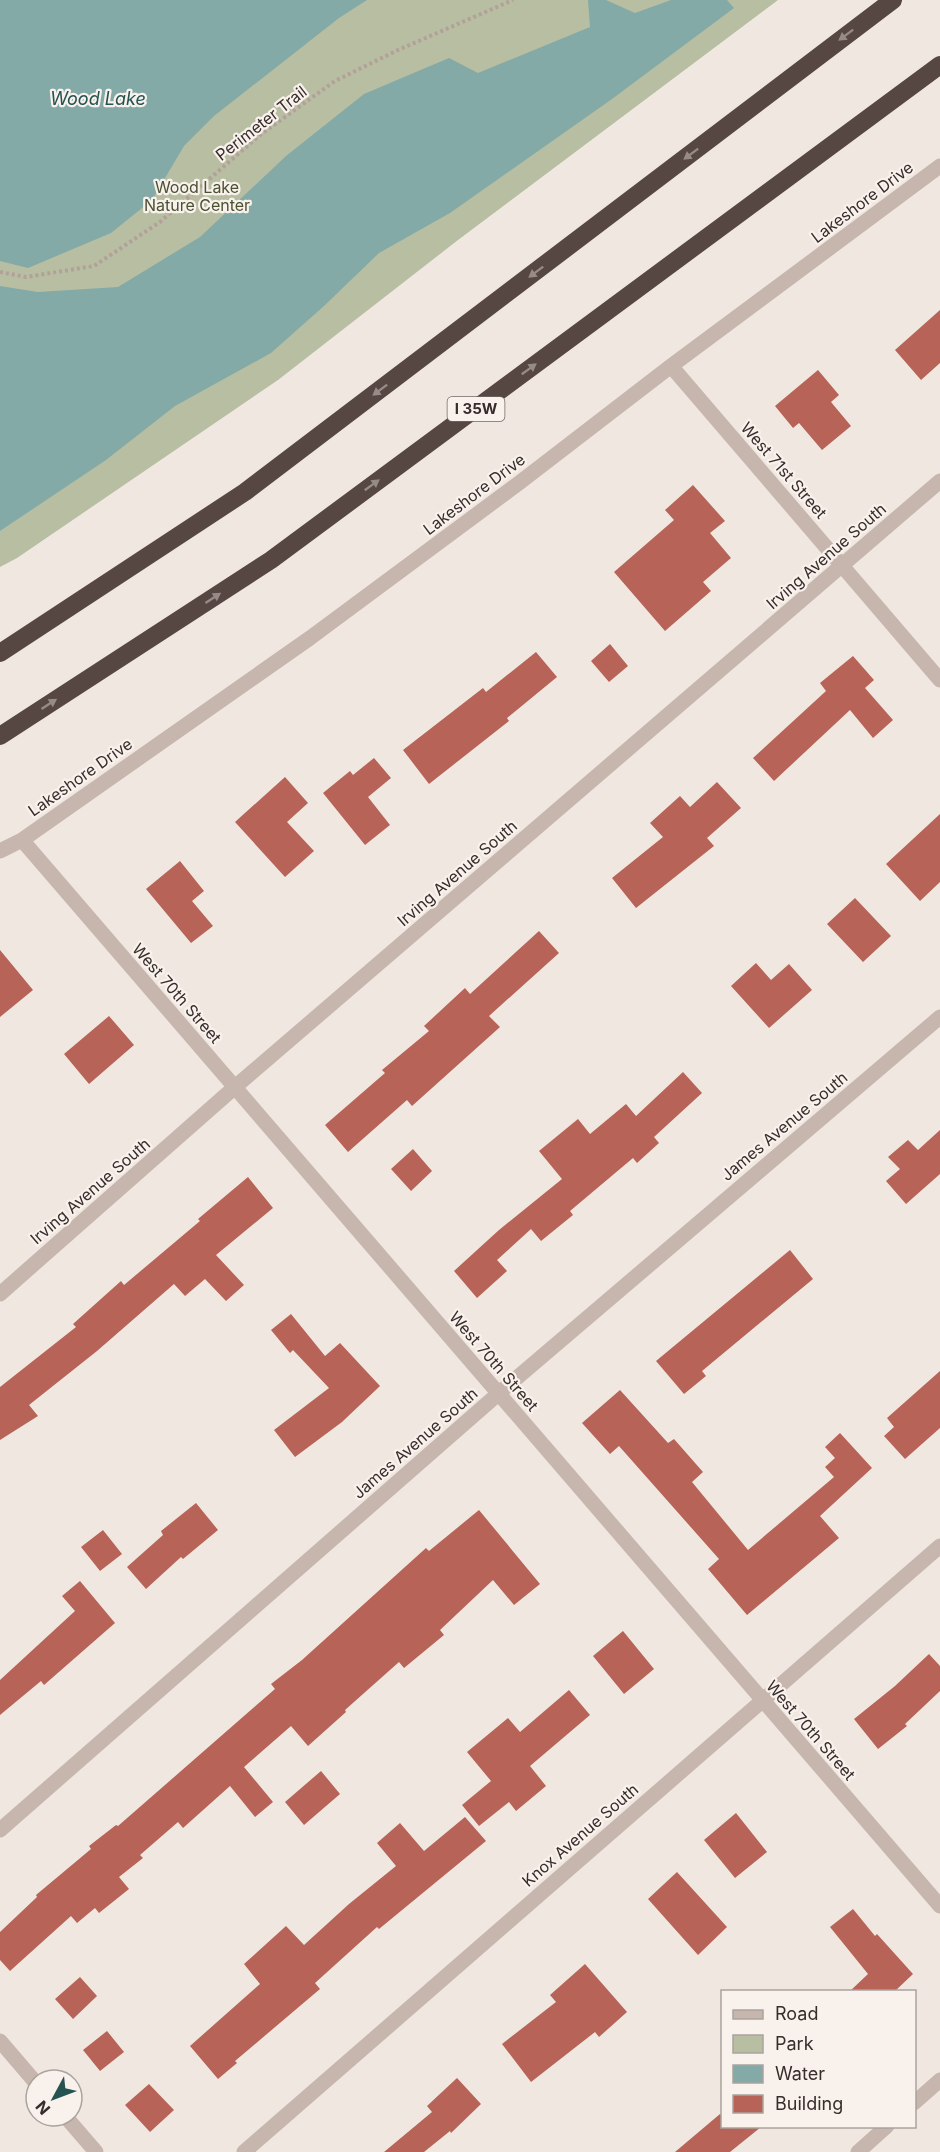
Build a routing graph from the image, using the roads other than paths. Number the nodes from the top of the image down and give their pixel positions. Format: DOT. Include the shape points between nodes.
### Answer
graph roads {
  1 [pos="892,0"];
  2 [pos="940,65"];
  3 [pos="940,166"];
  4 [pos="671,366"];
  5 [pos="940,481"];
  6 [pos="842,566"];
  7 [pos="0,653"];
  8 [pos="940,680"];
  9 [pos="0,736"];
  10 [pos="21,840"];
  11 [pos="0,851"];
  12 [pos="940,1017"];
  13 [pos="235,1087"];
  14 [pos="0,1294"];
  15 [pos="498,1394"];
  16 [pos="940,1546"];
  17 [pos="762,1700"];
  18 [pos="0,1830"];
  19 [pos="940,1906"];
  20 [pos="0,2041"];
  21 [pos="24,2068"];
  22 [pos="940,2080"];
  23 [pos="916,2102"];
  24 [pos="75,2128"];
  25 [pos="886,2128"];
  26 [pos="96,2152"];
  27 [pos="244,2152"];
  28 [pos="858,2152"];
  1 -- 7 [label="highway, one-way" via="245,492"];
  9 -- 2 [label="highway, I 35W, one-way" via="271,560"];
  3 -- 4 [label="street, Lakeshore Drive"];
  4 -- 6 [label="street, West 71st Street"];
  4 -- 10 [label="street, Lakeshore Drive" via="310,638"];
  5 -- 6 [label="street, Irving Avenue South"];
  6 -- 8 [label="street, West 71st Street"];
  6 -- 13 [label="street, Irving Avenue South"];
  10 -- 11 [label="street, Lakeshore Drive"];
  10 -- 13 [label="street, West 70th Street"];
  12 -- 15 [label="street, James Avenue South"];
  13 -- 14 [label="street, Irving Avenue South"];
  13 -- 15 [label="street, West 70th Street"];
  15 -- 17 [label="street, West 70th Street"];
  15 -- 18 [label="street, James Avenue South"];
  16 -- 17 [label="street, Knox Avenue South"];
  17 -- 19 [label="street, West 70th Street"];
  17 -- 27 [label="street, Knox Avenue South"];
  20 -- 21 [label="street"];
  22 -- 23 [label="street"];
  24 -- 26 [label="street"];
  25 -- 28 [label="street"];
}
